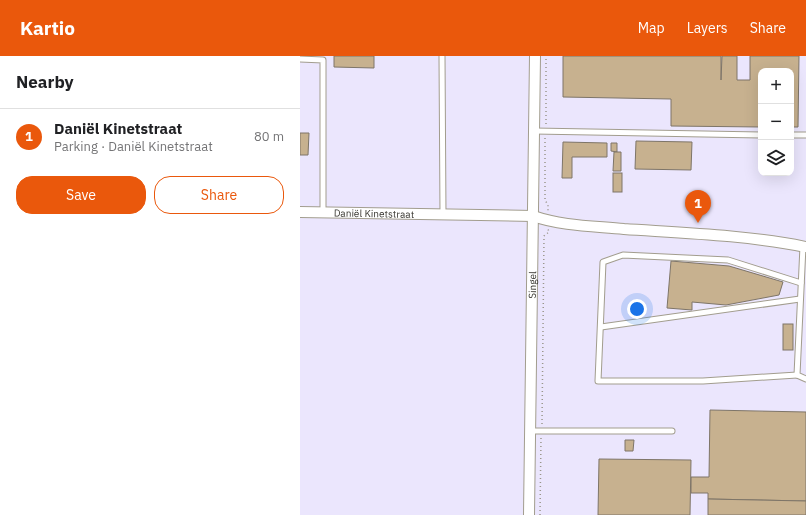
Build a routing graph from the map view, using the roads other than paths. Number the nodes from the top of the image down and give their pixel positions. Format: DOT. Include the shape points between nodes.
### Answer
graph roads {
  1 [pos="442,56"];
  2 [pos="535,56"];
  3 [pos="300,59"];
  4 [pos="534,131"];
  5 [pos="758,135"];
  6 [pos="794,135"];
  7 [pos="806,135"];
  8 [pos="300,212"];
  9 [pos="323,212"];
  10 [pos="443,214"];
  11 [pos="533,216"];
  12 [pos="804,247"];
  13 [pos="801,283"];
  14 [pos="800,299"];
  15 [pos="601,327"];
  16 [pos="796,375"];
  17 [pos="806,379"];
  18 [pos="530,431"];
  19 [pos="672,432"];
  20 [pos="529,515"];
  1 -- 10 [label="lane"];
  2 -- 4 [label="street, Singel"];
  3 -- 9 [label="lane" via="323,60"];
  4 -- 5 [label="lane"];
  4 -- 11 [label="street, Singel"];
  6 -- 7 [label="lane"];
  8 -- 9 [label="street, Daniël Kinetstraat"];
  9 -- 10 [label="street, Daniël Kinetstraat"];
  10 -- 11 [label="street, Daniël Kinetstraat"];
  11 -- 12 [label="street, Daniël Kinetstraat" via="548,221 589,226 772,240"];
  11 -- 18 [label="street, Singel"];
  12 -- 13 [label="lane"];
  13 -- 14 [label="lane"];
  13 -- 15 [label="lane" via="728,260 623,255 603,262"];
  14 -- 15 [label="lane"];
  14 -- 16 [label="lane"];
  15 -- 16 [label="lane" via="598,381 703,381"];
  16 -- 17 [label="lane"];
  18 -- 19 [label="lane"];
  18 -- 20 [label="street, Singel"];
}
